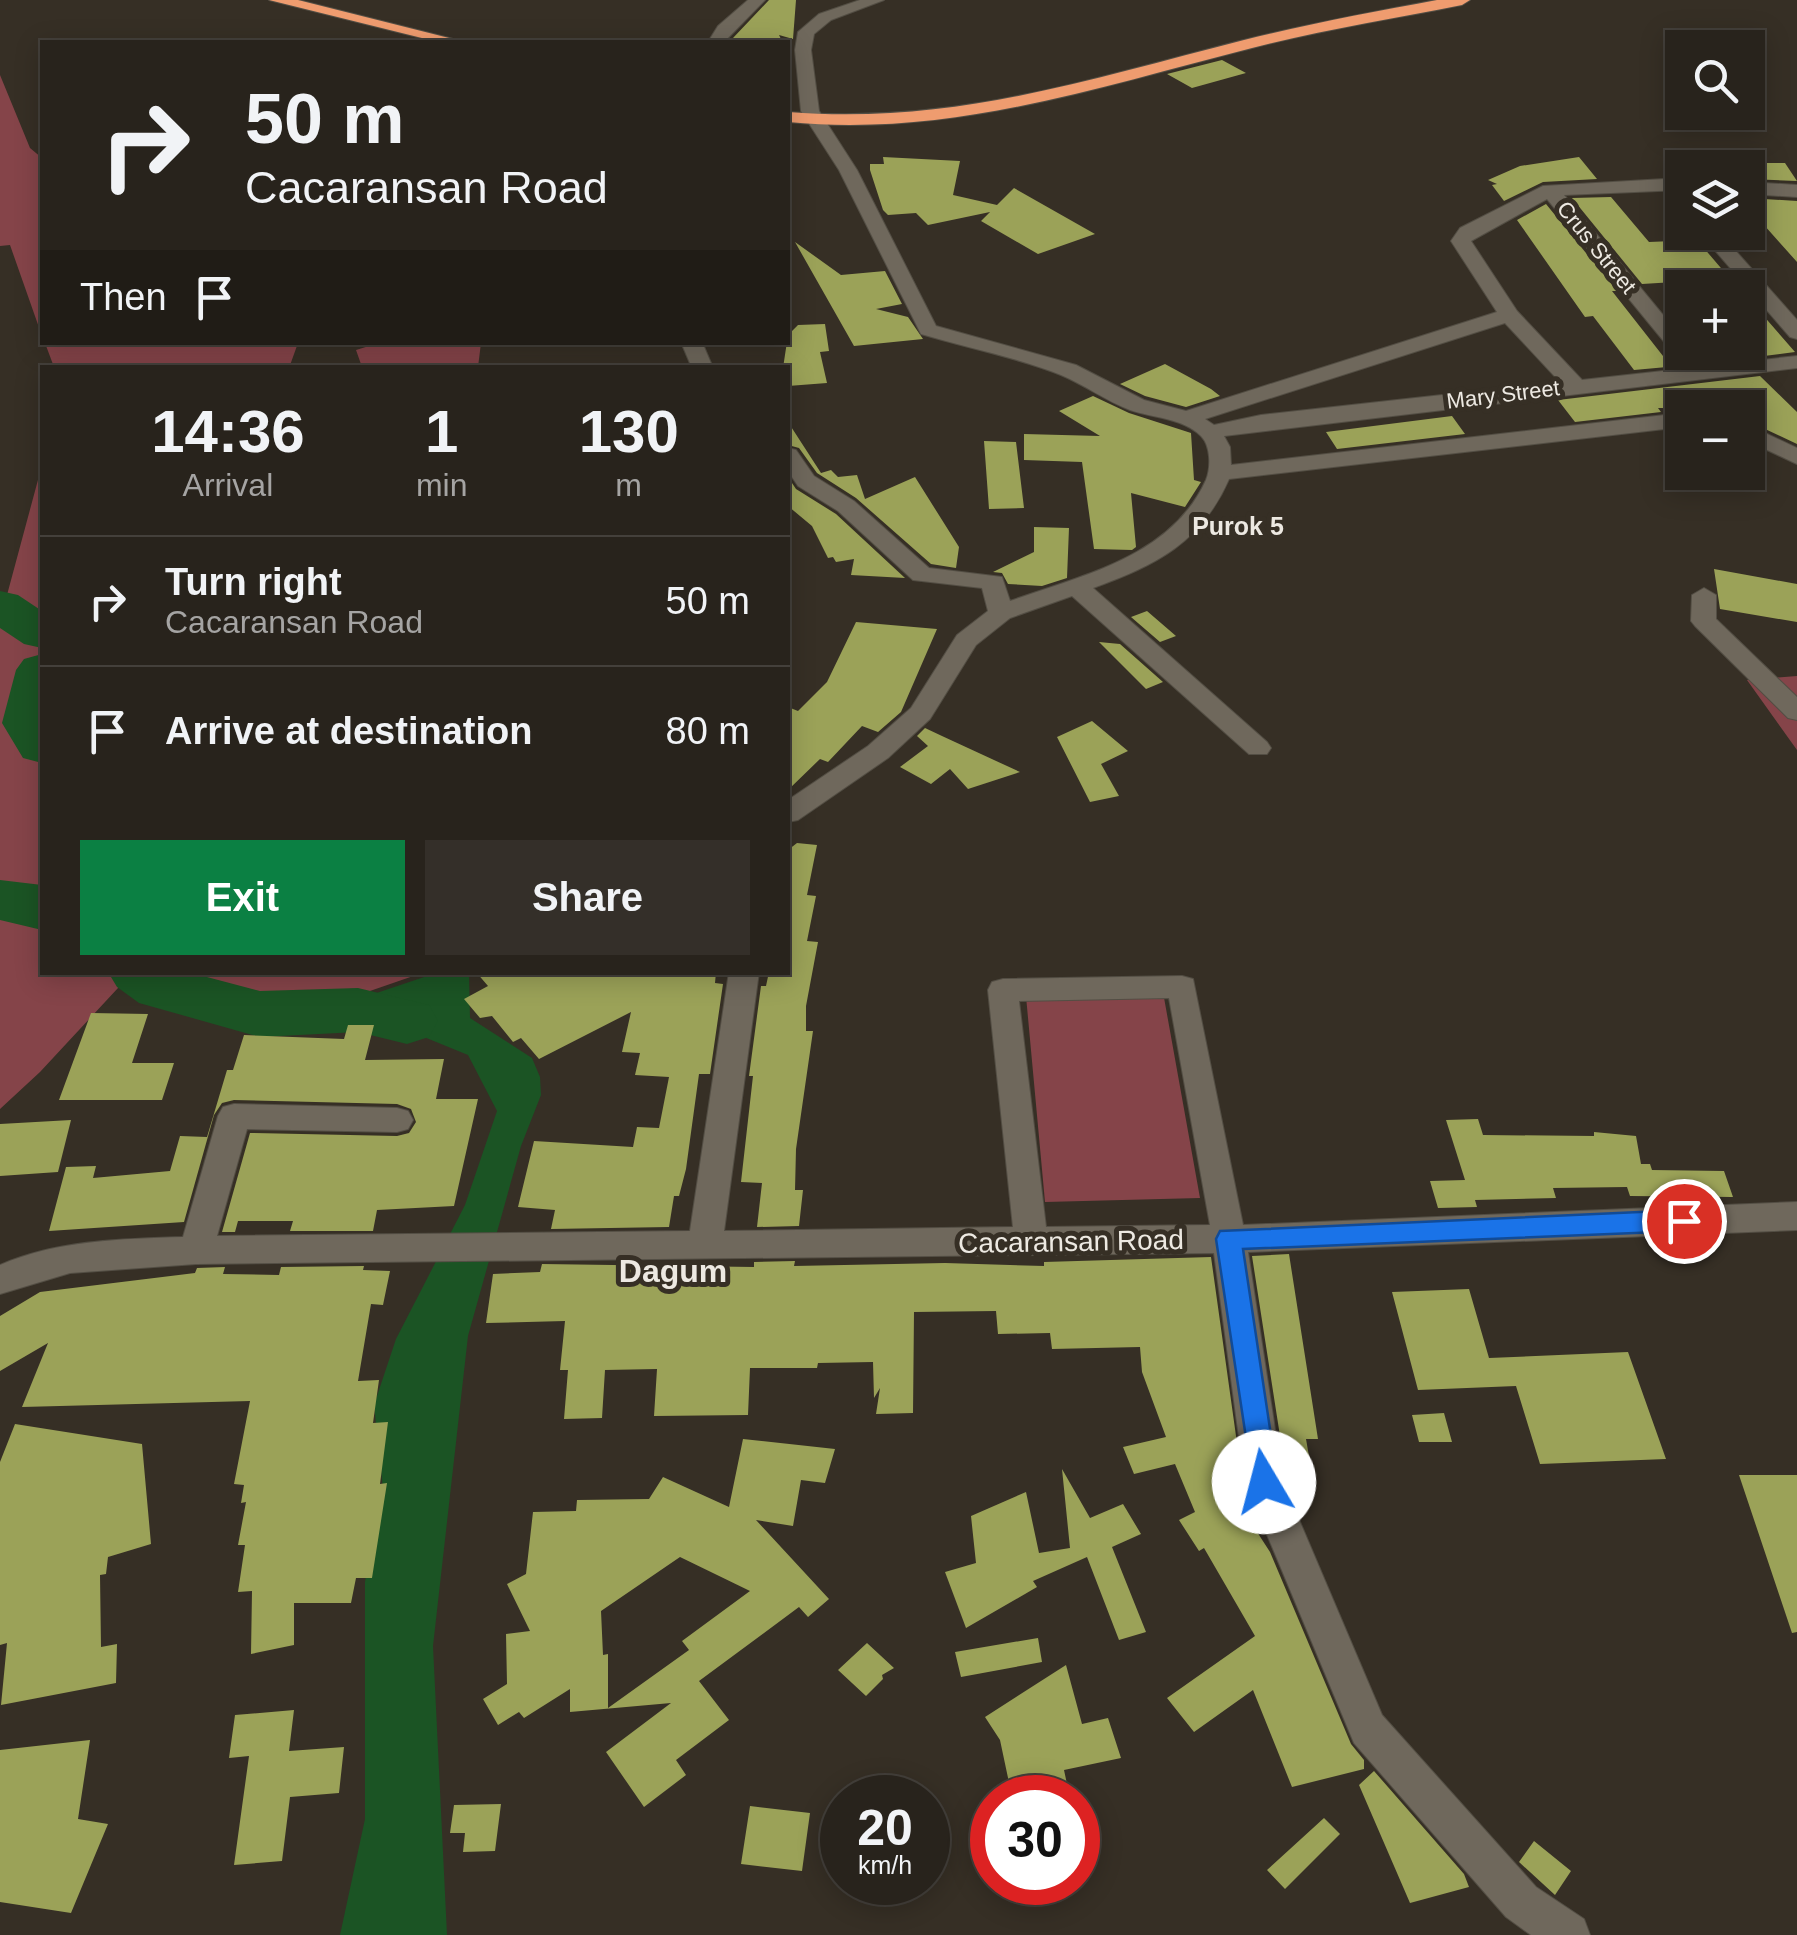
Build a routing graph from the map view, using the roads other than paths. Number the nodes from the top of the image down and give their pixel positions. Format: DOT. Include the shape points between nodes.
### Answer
graph roads {
  1 [pos="277,0"];
  2 [pos="757,0"];
  3 [pos="876,0"];
  4 [pos="1462,0"];
  5 [pos="448,40"];
  6 [pos="717,40"];
  7 [pos="790,116"];
  8 [pos="814,120"];
  9 [pos="1665,184"];
  10 [pos="1550,190"];
  11 [pos="1765,190"];
  12 [pos="1794,194"];
  13 [pos="1724,250"];
  14 [pos="1509,315"];
  15 [pos="1665,330"];
  16 [pos="1797,333"];
  17 [pos="1797,362"];
  18 [pos="1699,370"];
  19 [pos="1702,374"];
  20 [pos="1576,386"];
  21 [pos="1187,418"];
  22 [pos="1665,422"];
  23 [pos="1210,432"];
  24 [pos="1765,441"];
  25 [pos="1797,457"];
  26 [pos="790,458"];
  27 [pos="1220,473"];
  28 [pos="1078,588"];
  29 [pos="1704,596"];
  30 [pos="1001,614"];
  31 [pos="1797,712"];
  32 [pos="1258,748"];
  33 [pos="790,813"];
  34 [pos="744,975"];
  35 [pos="398,1120"];
  36 [pos="1797,1216"];
  37 [pos="1229,1239"];
  38 [pos="1031,1242"];
  39 [pos="704,1246"];
  40 [pos="196,1250"];
  41 [pos="0,1280"];
  42 [pos="1568,1935"];
  1 -- 5 [label="highway"];
  2 -- 6 [label="street"];
  3 -- 8 [label="street" via="826,17 806,32"];
  4 -- 8 [label="highway" via="1252,43 1061,96 883,119"];
  7 -- 8 [label="highway"];
  8 -- 21 [label="street" via="848,170 928,330 1068,370 1136,406"];
  9 -- 10 [label="street"];
  10 -- 14 [label="street" via="1467,232 1462,241"];
  10 -- 15 [label="street, Crus Street"];
  11 -- 12 [label="street"];
  13 -- 16 [label="street"];
  14 -- 20 [label="street"];
  14 -- 21 [label="street"];
  17 -- 19 [label="street, Mary Street"];
  18 -- 19 [label="street, Crus Street"];
  19 -- 20 [label="street, Mary Street"];
  20 -- 23 [label="street, Mary Street"];
  21 -- 23 [label="street"];
  22 -- 27 [label="street"];
  23 -- 27 [label="street" via="1220,446"];
  24 -- 25 [label="street"];
  26 -- 30 [label="street" via="806,480 846,506 922,576 993,582"];
  27 -- 28 [label="street" via="1204,509 1178,535 1139,562"];
  28 -- 30 [label="street"];
  28 -- 32 [label="street"];
  29 -- 31 [label="street" via="1704,620"];
  30 -- 33 [label="street" via="966,640 921,713 878,752"];
  34 -- 39 [label="street"];
  35 -- 40 [label="street" via="234,1116"];
  36 -- 37 [label="street, Cacaransan Road"];
  37 -- 38 [label="street, Cacaransan Road"];
  37 -- 38 [label="street" via="1182,987 1003,990"];
  37 -- 42 [label="street" via="1264,1482 1368,1729 1521,1902"];
  38 -- 39 [label="street, Cacaransan Road"];
  39 -- 40 [label="street, Cacaransan Road"];
  40 -- 41 [label="street, Cacaransan Road" via="122,1253 20,1269"];
}
